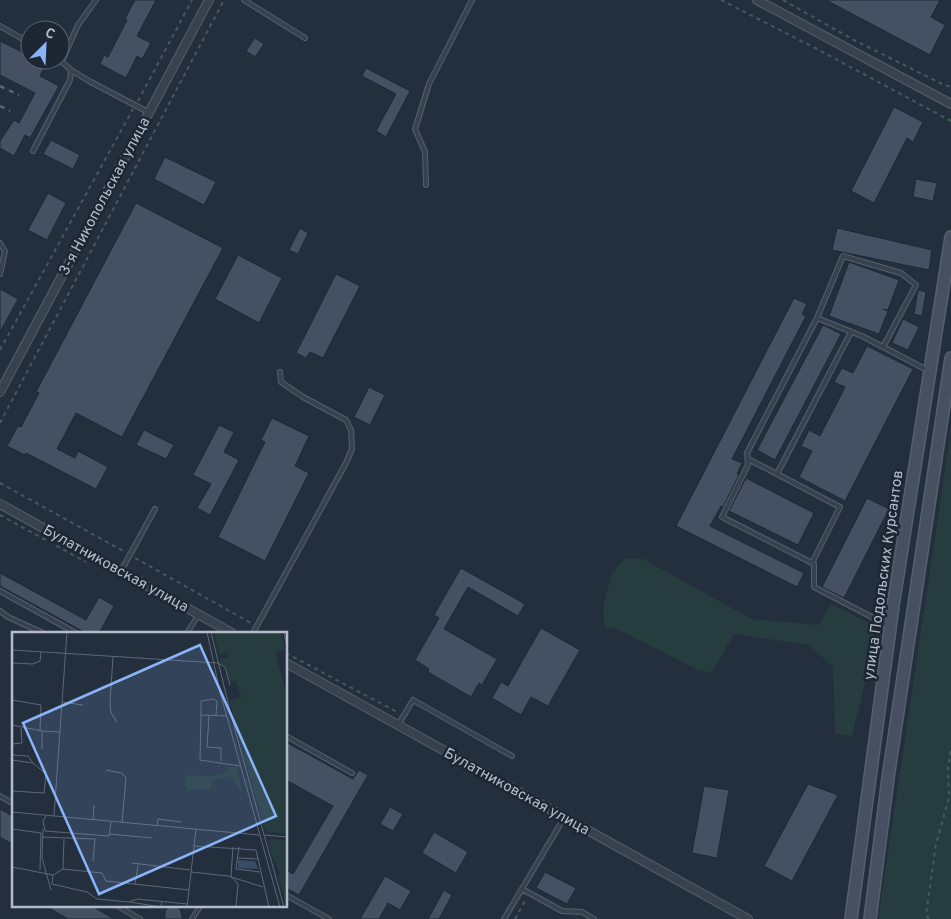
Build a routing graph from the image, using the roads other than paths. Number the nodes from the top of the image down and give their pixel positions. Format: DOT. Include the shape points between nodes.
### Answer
graph roads {
  1 [pos="96,0"];
  2 [pos="209,0"];
  3 [pos="244,0"];
  4 [pos="472,0"];
  5 [pos="757,0"];
  6 [pos="0,26"];
  7 [pos="20,37"];
  8 [pos="305,38"];
  9 [pos="70,42"];
  10 [pos="71,70"];
  11 [pos="951,95"];
  12 [pos="939,97"];
  13 [pos="951,104"];
  14 [pos="951,109"];
  15 [pos="149,112"];
  16 [pos="33,151"];
  17 [pos="426,184"];
  18 [pos="951,237"];
  19 [pos="0,243"];
  20 [pos="0,274"];
  21 [pos="817,318"];
  22 [pos="851,332"];
  23 [pos="883,348"];
  24 [pos="951,358"];
  25 [pos="929,371"];
  26 [pos="280,372"];
  27 [pos="1,390"];
  28 [pos="748,459"];
  29 [pos="777,474"];
  30 [pos="0,504"];
  31 [pos="155,509"];
  32 [pos="812,563"];
  33 [pos="121,572"];
  34 [pos="0,591"];
  35 [pos="0,611"];
  36 [pos="199,614"];
  37 [pos="890,627"];
  38 [pos="41,632"];
  39 [pos="74,632"];
  40 [pos="188,632"];
  41 [pos="230,632"];
  42 [pos="254,632"];
  43 [pos="288,664"];
  44 [pos="398,725"];
  45 [pos="288,737"];
  46 [pos="512,756"];
  47 [pos="352,773"];
  48 [pos="0,796"];
  49 [pos="12,803"];
  50 [pos="565,817"];
  51 [pos="522,889"];
  52 [pos="288,896"];
  53 [pos="118,906"];
  54 [pos="200,906"];
  55 [pos="140,919"];
  56 [pos="192,919"];
  57 [pos="329,919"];
  58 [pos="504,919"];
  59 [pos="594,919"];
  60 [pos="748,919"];
  61 [pos="851,919"];
  62 [pos="870,919"];
  1 -- 9 [label="lane"];
  2 -- 15 [label="street, 3-я Никопольская улица"];
  3 -- 8 [label="lane"];
  4 -- 17 [label="lane" via="429,84 415,129 425,152"];
  5 -- 12 [label="street"];
  6 -- 7 [label="lane"];
  10 -- 15 [label="lane"];
  10 -- 16 [label="lane" via="70,80"];
  11 -- 12 [label="street"];
  12 -- 13 [label="street"];
  12 -- 14 [label="street"];
  15 -- 27 [label="street, 3-я Никопольская улица"];
  18 -- 25 [label="main road, улица Подольских Курсантов"];
  19 -- 20 [label="lane" via="5,251"];
  21 -- 22 [label="lane"];
  21 -- 23 [label="lane" via="843,256 901,273 916,286"];
  21 -- 28 [label="lane" via="747,453"];
  22 -- 23 [label="lane"];
  22 -- 29 [label="lane"];
  23 -- 25 [label="lane"];
  24 -- 62 [label="main road"];
  25 -- 37 [label="main road, улица Подольских Курсантов"];
  26 -- 42 [label="lane" via="281,382 346,420 352,430 352,449"];
  28 -- 29 [label="lane"];
  28 -- 32 [label="lane" via="722,517"];
  29 -- 32 [label="lane" via="840,507"];
  30 -- 33 [label="street, Булатниковская улица"];
  31 -- 33 [label="lane"];
  32 -- 37 [label="lane" via="814,587"];
  33 -- 36 [label="street, Булатниковская улица"];
  34 -- 39 [label="lane"];
  35 -- 38 [label="lane"];
  36 -- 40 [label="lane"];
  36 -- 41 [label="street, Булатниковская улица"];
  37 -- 61 [label="main road, улица Подольских Курсантов"];
  43 -- 44 [label="street, Булатниковская улица"];
  44 -- 46 [label="lane" via="413,700"];
  44 -- 50 [label="street, Булатниковская улица"];
  45 -- 47 [label="lane"];
  48 -- 49 [label="lane"];
  50 -- 51 [label="lane"];
  50 -- 60 [label="street, Булатниковская улица"];
  51 -- 58 [label="lane"];
  51 -- 59 [label="lane" via="562,911 582,912"];
  52 -- 57 [label="lane"];
  53 -- 55 [label="lane"];
  54 -- 56 [label="lane"];
}
